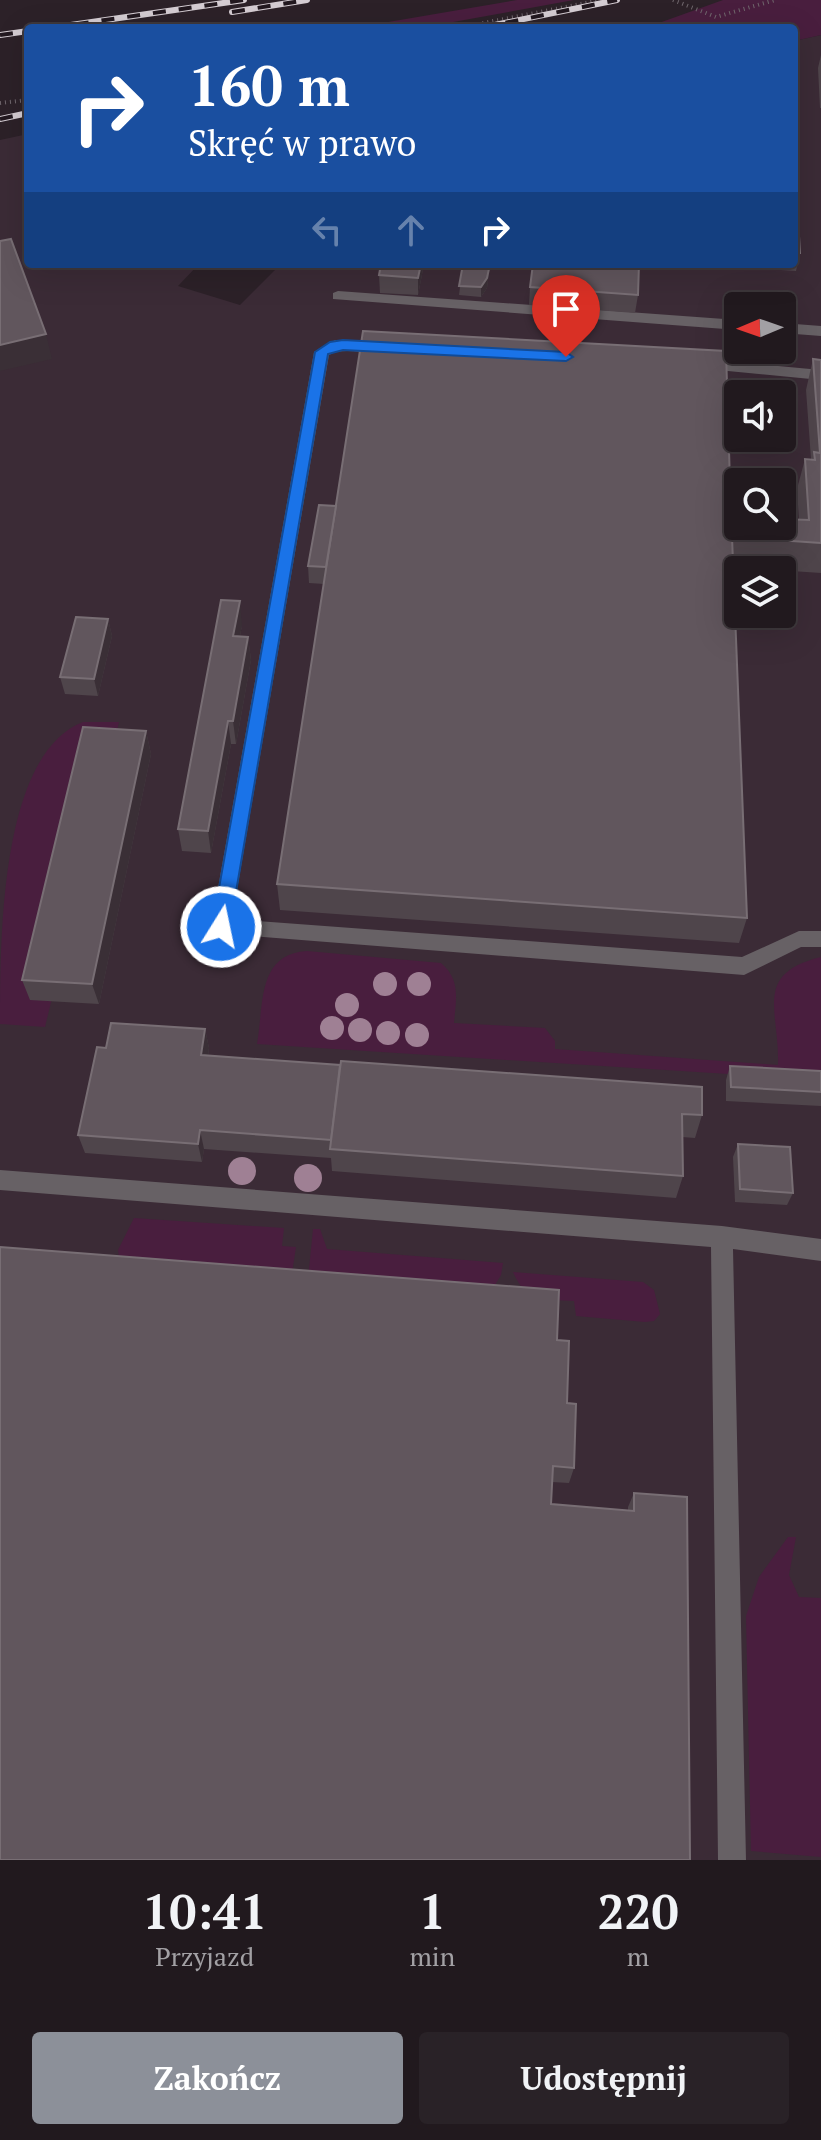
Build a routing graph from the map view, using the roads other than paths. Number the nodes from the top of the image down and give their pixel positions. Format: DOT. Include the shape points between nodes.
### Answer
graph roads {
  1 [pos="338,296"];
  2 [pos="724,324"];
  3 [pos="796,329"];
  4 [pos="821,331"];
  5 [pos="407,348"];
  6 [pos="677,363"];
  7 [pos="821,375"];
  8 [pos="821,939"];
  9 [pos="0,1180"];
  10 [pos="722,1237"];
  11 [pos="821,1250"];
  12 [pos="732,1860"];
  1 -- 2 [label="lane"];
  3 -- 4 [label="lane"];
  5 -- 8 [label="lane" via="335,345 322,352 221,927 744,966 799,939"];
  6 -- 7 [label="lane"];
  9 -- 10 [label="lane"];
  10 -- 11 [label="lane"];
  10 -- 12 [label="lane"];
}
